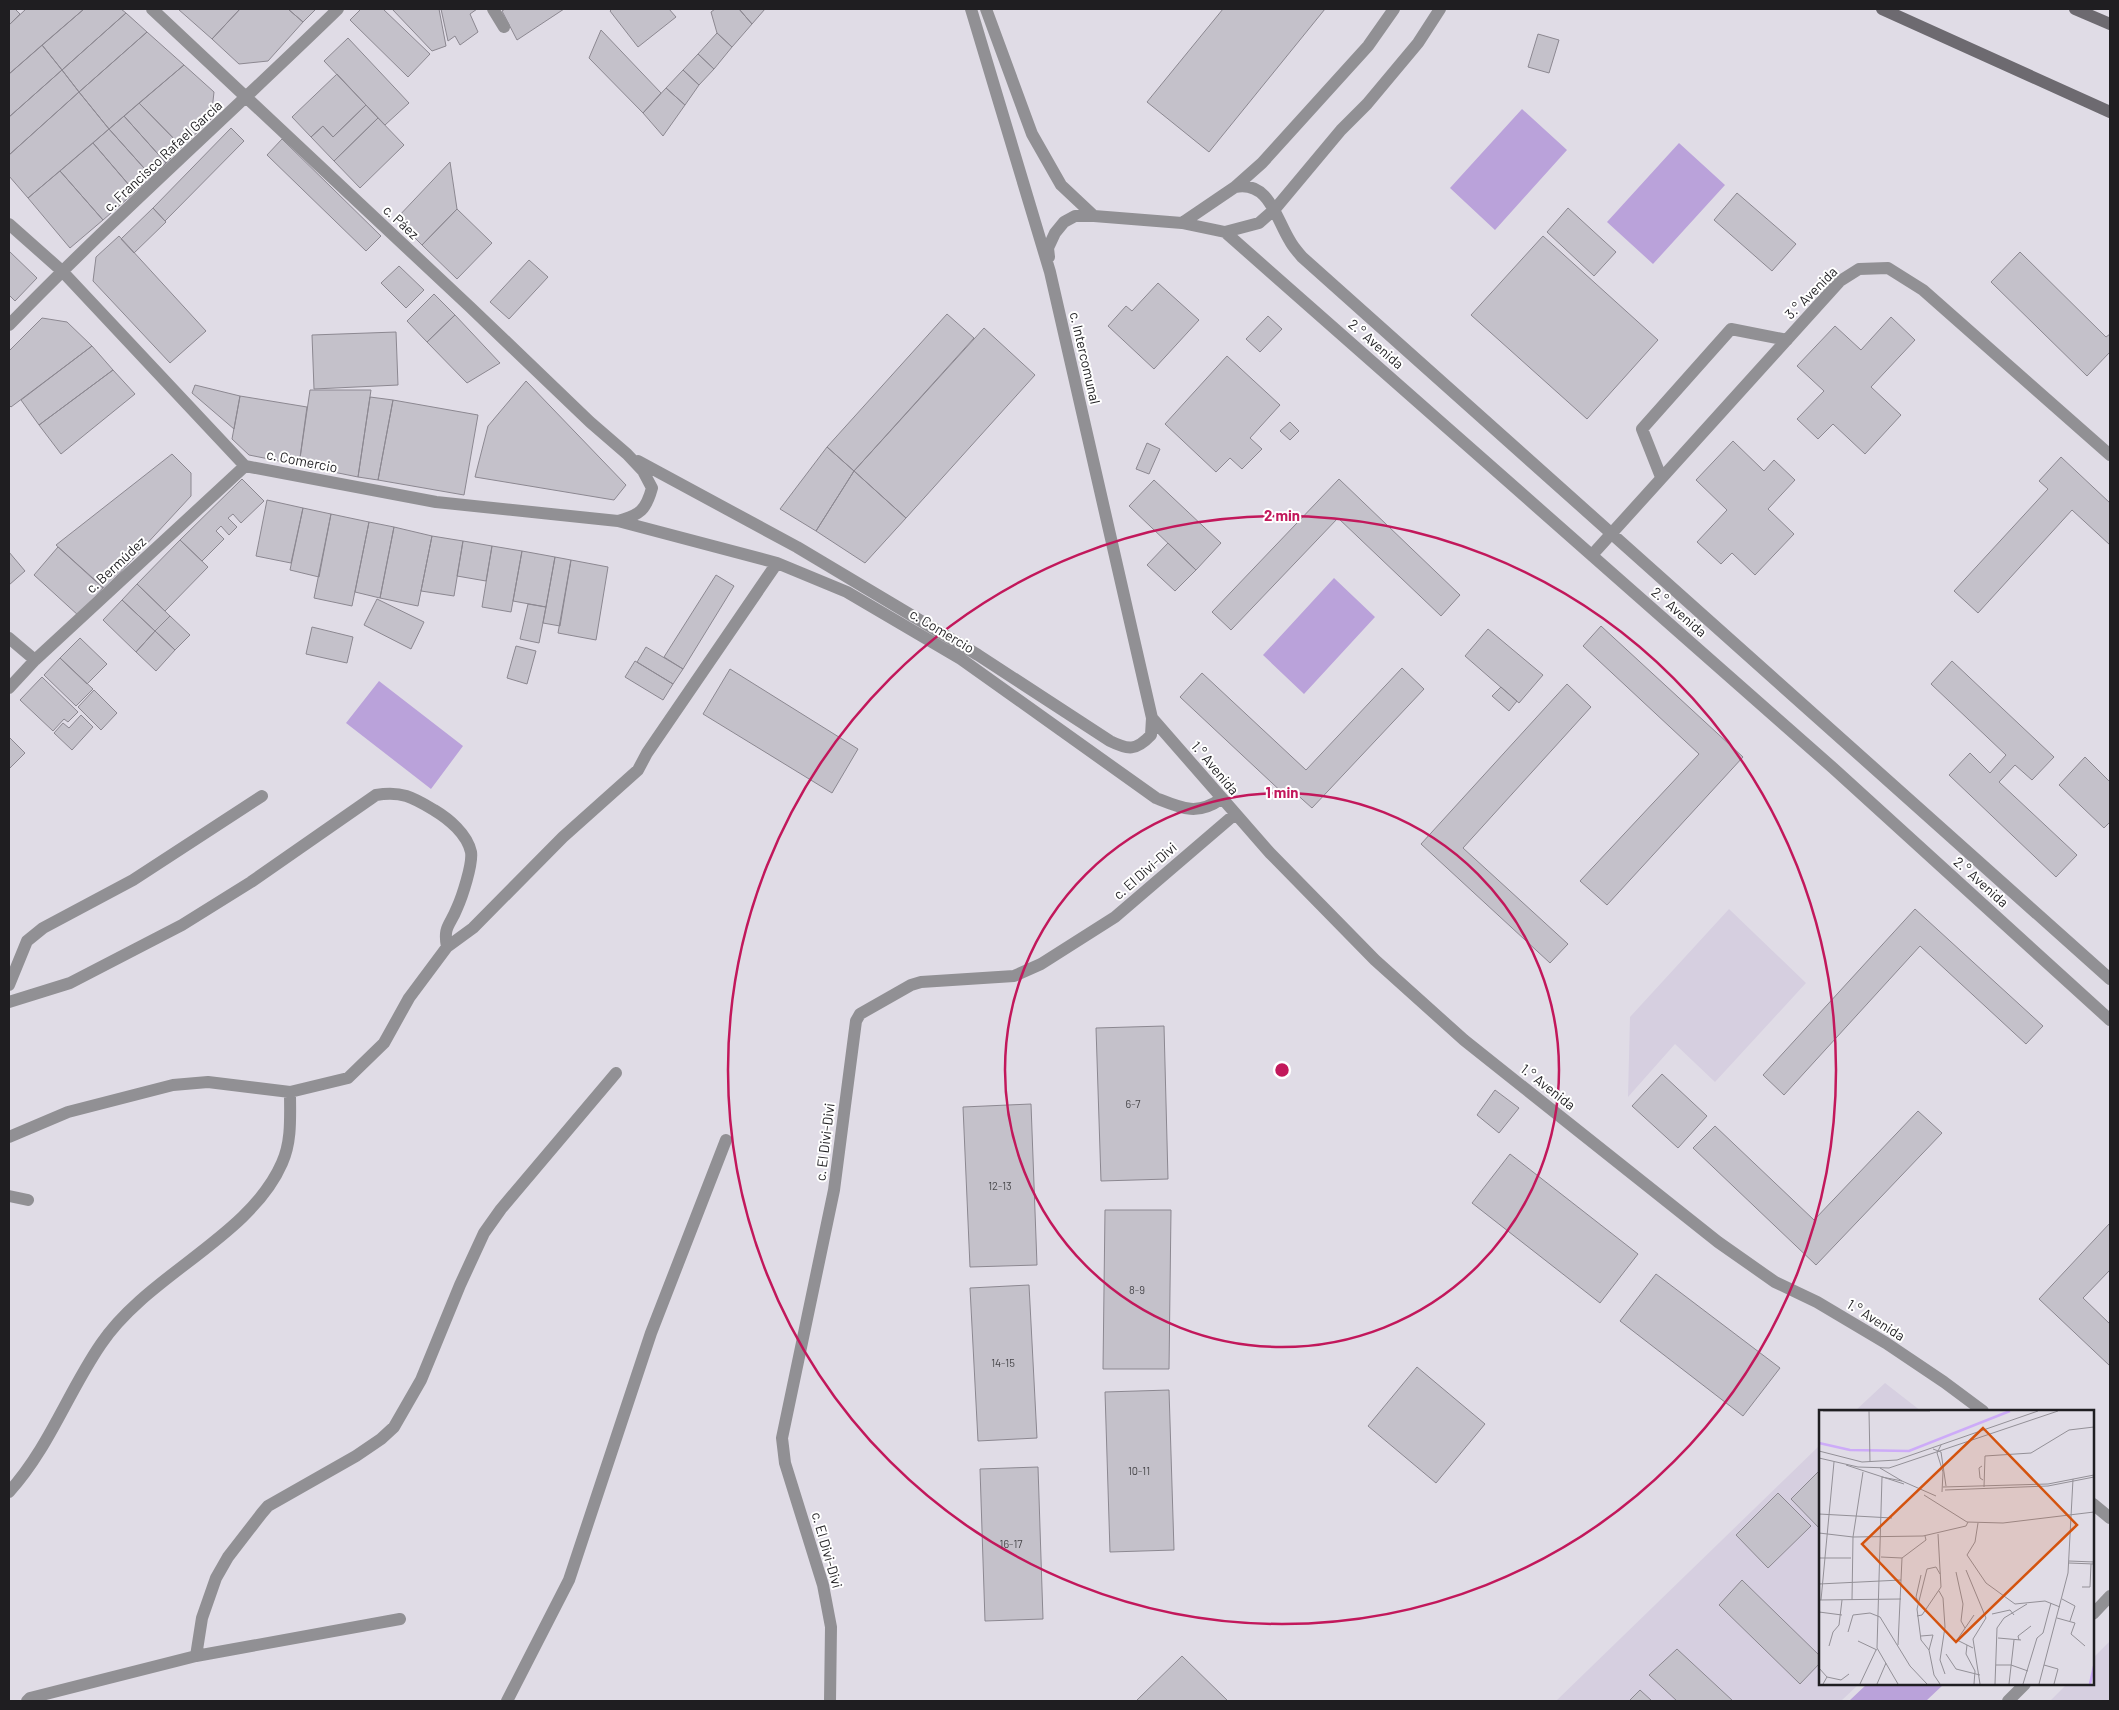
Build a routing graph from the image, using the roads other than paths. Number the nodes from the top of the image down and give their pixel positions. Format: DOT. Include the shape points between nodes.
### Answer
graph roads {
  1 [pos="152,9"];
  2 [pos="338,9"];
  3 [pos="493,9"];
  4 [pos="971,9"];
  5 [pos="986,9"];
  6 [pos="1394,9"];
  7 [pos="1440,9"];
  8 [pos="1882,9"];
  9 [pos="2075,9"];
  10 [pos="2110,24"];
  11 [pos="504,27"];
  12 [pos="246,98"];
  13 [pos="2110,112"];
  14 [pos="1235,187"];
  15 [pos="1275,209"];
  16 [pos="1094,216"];
  17 [pos="1182,223"];
  18 [pos="9,224"];
  19 [pos="1225,232"];
  20 [pos="62,272"];
  21 [pos="1050,272"];
  22 [pos="9,325"];
  23 [pos="1786,340"];
  24 [pos="2110,455"];
  25 [pos="629,456"];
  26 [pos="245,466"];
  27 [pos="1662,477"];
  28 [pos="618,521"];
  29 [pos="1612,532"];
  30 [pos="1592,554"];
  31 [pos="777,563"];
  32 [pos="9,638"];
  33 [pos="35,660"];
  34 [pos="9,688"];
  35 [pos="1152,718"];
  36 [pos="1128,748"];
  37 [pos="1096,754"];
  38 [pos="262,796"];
  39 [pos="1222,799"];
  40 [pos="1234,815"];
  41 [pos="447,947"];
  42 [pos="2110,979"];
  43 [pos="9,985"];
  44 [pos="9,1002"];
  45 [pos="2110,1020"];
  46 [pos="616,1073"];
  47 [pos="290,1092"];
  48 [pos="9,1137"];
  49 [pos="726,1140"];
  50 [pos="9,1196"];
  51 [pos="28,1200"];
  52 [pos="1982,1410"];
  53 [pos="9,1492"];
  54 [pos="2094,1505"];
  55 [pos="2110,1518"];
  56 [pos="2110,1596"];
  57 [pos="2094,1613"];
  58 [pos="400,1618"];
  59 [pos="196,1656"];
  60 [pos="2024,1685"];
  61 [pos="27,1701"];
  62 [pos="507,1701"];
  63 [pos="830,1701"];
  64 [pos="2008,1701"];
  1 -- 12 [label="street, c. Páez"];
  2 -- 12 [label="street, c. Francisco Rafael García"];
  3 -- 11 [label="street"];
  4 -- 21 [label="street, c. Intercomunal"];
  5 -- 16 [label="street" via="1032,134 1061,185"];
  6 -- 14 [label="street" via="1368,46 1333,86 1262,163"];
  7 -- 15 [label="street, 2.° Avenida" via="1418,43"];
  8 -- 13 [label="main road"];
  9 -- 10 [label="main road"];
  12 -- 20 [label="street, c. Francisco Rafael García"];
  12 -- 25 [label="street, c. Páez"];
  14 -- 15 [label="street" via="1245,185 1253,188"];
  14 -- 17 [label="street"];
  15 -- 19 [label="street, 2.° Avenida" via="1259,223"];
  15 -- 29 [label="street" via="1289,240 1302,257"];
  16 -- 17 [label="street, 2.° Avenida"];
  16 -- 21 [label="street, 2.° Avenida" via="1075,216 1064,222 1055,233 1048,248"];
  17 -- 19 [label="street, 2.° Avenida"];
  18 -- 20 [label="street"];
  19 -- 30 [label="street, 2.° Avenida"];
  20 -- 22 [label="street, c. Francisco Rafael García"];
  20 -- 26 [label="street"];
  21 -- 35 [label="street, c. Intercomunal"];
  23 -- 24 [label="street, 3.° Avenida" via="1840,281 1859,269 1888,268 1923,290"];
  23 -- 27 [label="street, 3.° Avenida"];
  23 -- 27 [label="street" via="1731,329 1642,429"];
  25 -- 28 [label="street, c. Comercio" via="644,471 652,488 644,508 634,517"];
  25 -- 36 [label="street" via="798,547 978,655 1110,741"];
  26 -- 28 [label="street, c. Comercio" via="436,502"];
  26 -- 33 [label="street, c. Bermúdez"];
  27 -- 29 [label="street, 3.° Avenida"];
  28 -- 31 [label="street, c. Comercio"];
  29 -- 30 [label="street, 3.° Avenida"];
  29 -- 42 [label="street"];
  30 -- 45 [label="street, 2.° Avenida"];
  31 -- 37 [label="street, c. Comercio" via="847,592 961,658"];
  31 -- 41 [label="street" via="638,770 563,837 473,928"];
  32 -- 33 [label="street"];
  33 -- 34 [label="street, c. Bermúdez"];
  35 -- 36 [label="street" via="1151,735 1138,747"];
  35 -- 39 [label="street, 1.° Avenida"];
  36 -- 37 [label="street"];
  37 -- 39 [label="street, c. Comercio" via="1156,798 1186,809 1209,808"];
  38 -- 43 [label="street" via="133,880 43,928 27,941"];
  39 -- 40 [label="street, 1.° Avenida"];
  40 -- 52 [label="street, 1.° Avenida" via="1375,960 1479,1052 1718,1242 1775,1282 1817,1302 1886,1343"];
  40 -- 63 [label="street, c. El Divi-Divi" via="1115,917 1042,964 1014,976 911,985 860,1014 856,1021 834,1190 782,1438 785,1463 827,1604 831,1627"];
  41 -- 44 [label="street" via="445,933 457,908 469,871 471,853 463,835 447,817 415,799 394,792 376,795 251,882 182,925 70,983"];
  41 -- 47 [label="street" via="370,1059 348,1078"];
  46 -- 59 [label="street" via="484,1233 421,1380 394,1427 356,1456 268,1506 228,1557 216,1578 202,1618"];
  47 -- 48 [label="street" via="208,1082 173,1085 68,1112"];
  47 -- 53 [label="street" via="290,1135 282,1163 261,1197 231,1227 137,1301 101,1343 53,1430"];
  49 -- 62 [label="street" via="651,1333 569,1580"];
  50 -- 51 [label="street"];
  54 -- 55 [label="street"];
  56 -- 57 [label="street"];
  58 -- 59 [label="street"];
  59 -- 61 [label="street"];
  60 -- 64 [label="street"];
}
